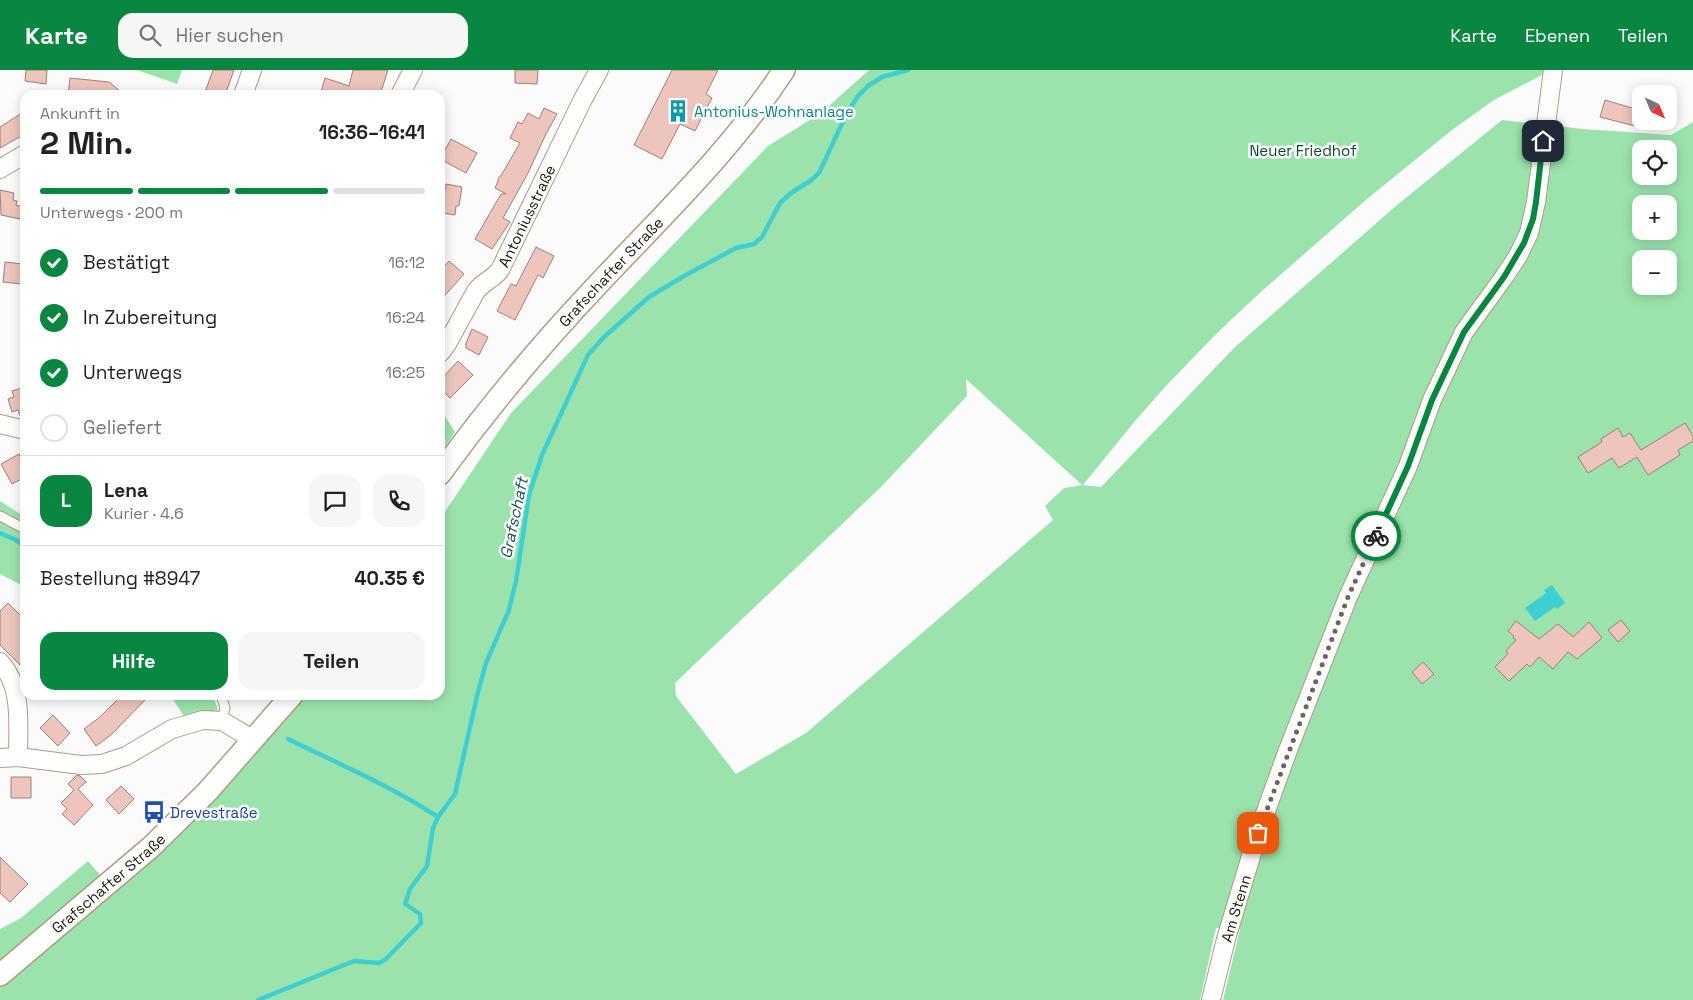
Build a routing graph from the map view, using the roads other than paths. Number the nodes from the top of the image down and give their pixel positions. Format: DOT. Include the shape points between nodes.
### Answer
graph roads {
  1 [pos="252,70"];
  2 [pos="413,70"];
  3 [pos="599,70"];
  4 [pos="784,70"];
  5 [pos="1553,70"];
  6 [pos="246,90"];
  7 [pos="403,90"];
  8 [pos="20,157"];
  9 [pos="0,169"];
  10 [pos="445,347"];
  11 [pos="0,424"];
  12 [pos="20,429"];
  13 [pos="445,467"];
  14 [pos="0,516"];
  15 [pos="20,526"];
  16 [pos="0,662"];
  17 [pos="223,700"];
  18 [pos="288,700"];
  19 [pos="222,721"];
  20 [pos="254,740"];
  21 [pos="18,756"];
  22 [pos="0,758"];
  23 [pos="0,974"];
  24 [pos="1211,1000"];
  1 -- 6 [label="street"];
  2 -- 7 [label="street"];
  3 -- 10 [label="street, Antoniusstraße" via="500,270 476,291"];
  4 -- 13 [label="street, Grafschafter Straße" via="720,155 540,347"];
  5 -- 24 [label="street, Am Stenn" via="1529,233 1518,256 1464,332 1348,597 1258,833"];
  8 -- 9 [label="street"];
  11 -- 12 [label="street"];
  14 -- 15 [label="lane"];
  16 -- 21 [label="street" via="10,676 17,696"];
  17 -- 19 [label="lane" via="225,708"];
  18 -- 20 [label="street, Grafschafter Straße"];
  19 -- 20 [label="street"];
  19 -- 21 [label="street" via="203,720 178,727 126,756 102,764 81,765"];
  20 -- 23 [label="street, Grafschafter Straße" via="151,847"];
  21 -- 22 [label="street"];
}
